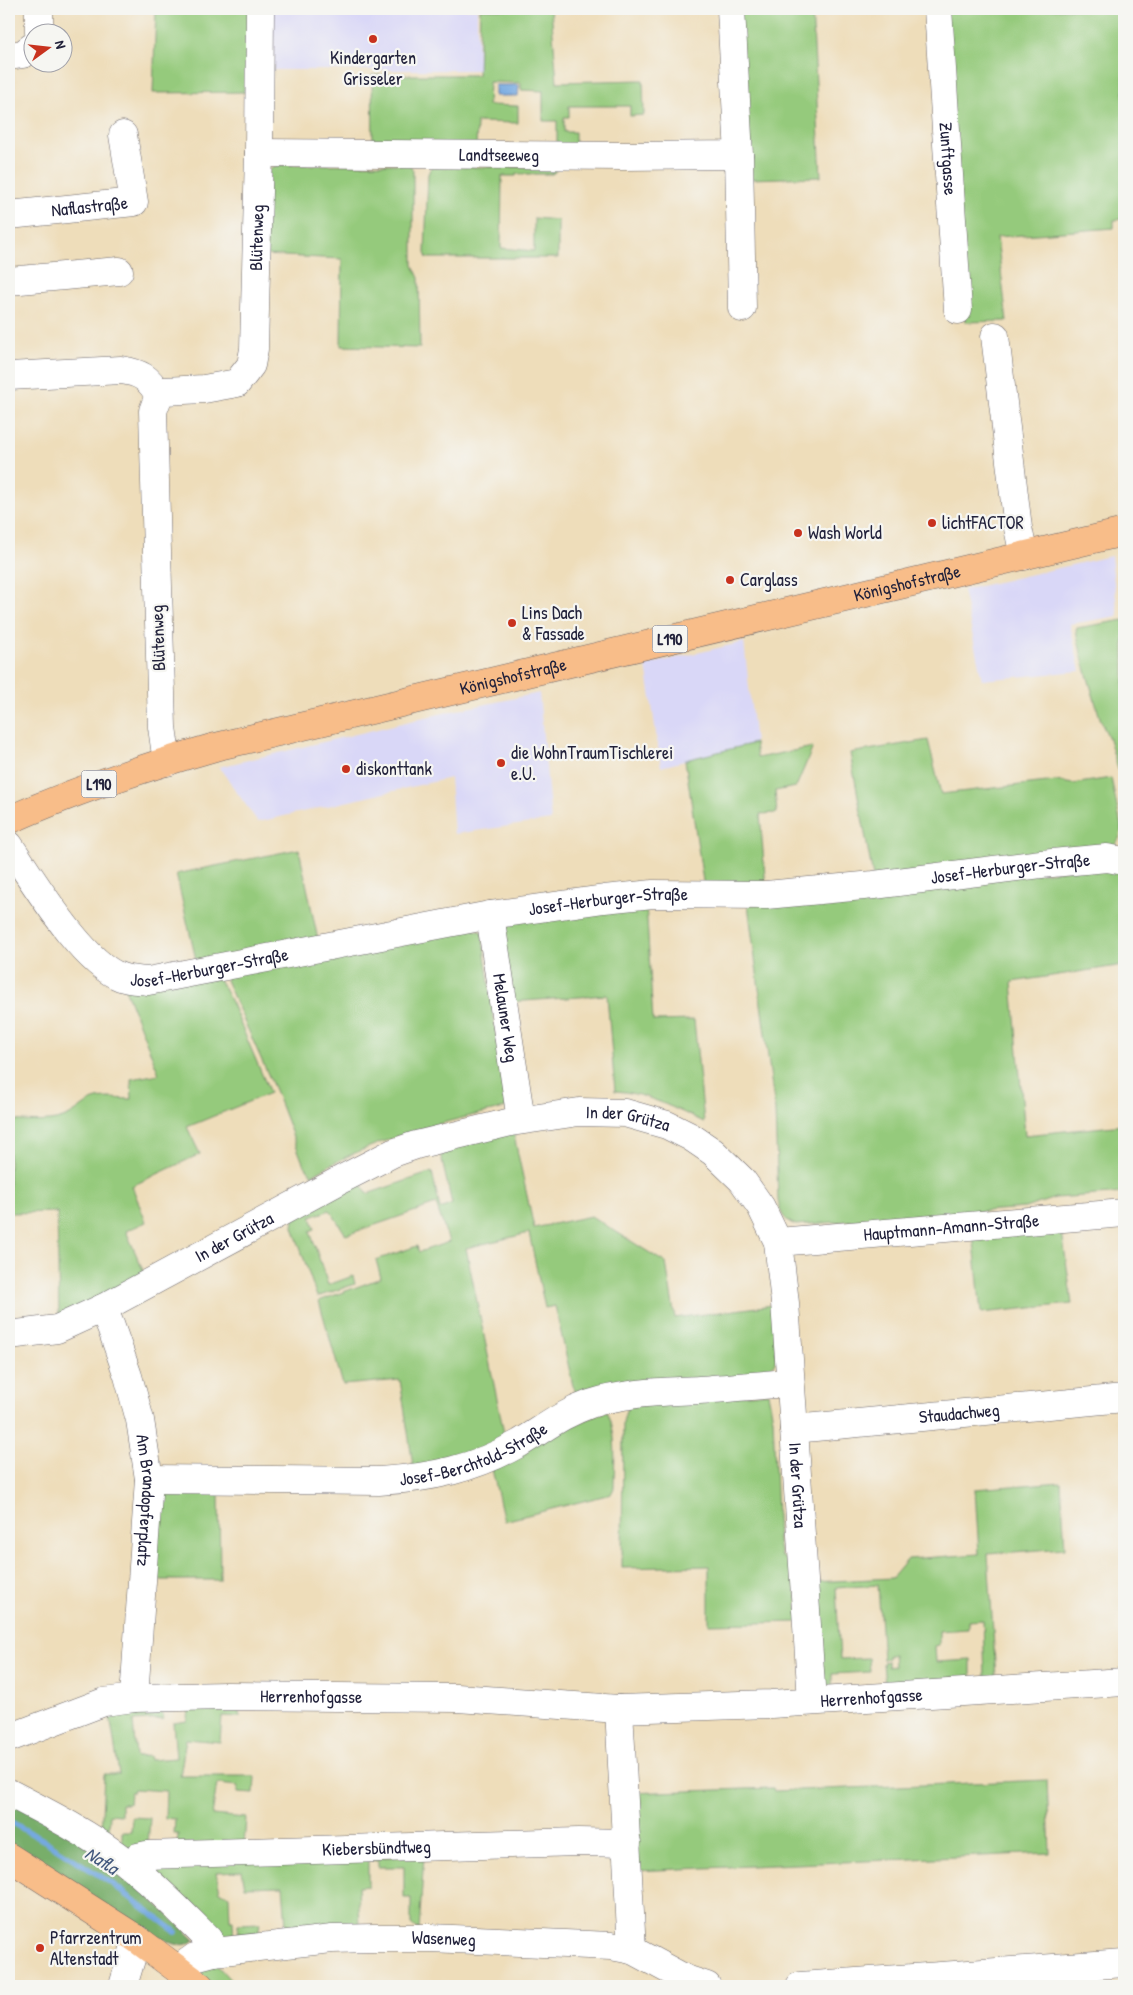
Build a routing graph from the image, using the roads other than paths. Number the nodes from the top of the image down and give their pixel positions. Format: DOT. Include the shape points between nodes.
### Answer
graph roads {
  1 [pos="38,9"];
  2 [pos="260,9"];
  3 [pos="731,9"];
  4 [pos="938,9"];
  5 [pos="39,22"];
  6 [pos="22,54"];
  7 [pos="9,56"];
  8 [pos="123,135"];
  9 [pos="259,153"];
  10 [pos="738,155"];
  11 [pos="9,215"];
  12 [pos="119,271"];
  13 [pos="9,281"];
  14 [pos="742,308"];
  15 [pos="958,310"];
  16 [pos="995,336"];
  17 [pos="9,376"];
  18 [pos="159,395"];
  19 [pos="1124,532"];
  20 [pos="1024,556"];
  21 [pos="167,762"];
  22 [pos="9,820"];
  23 [pos="9,845"];
  24 [pos="1124,861"];
  25 [pos="490,915"];
  26 [pos="521,1120"];
  27 [pos="1124,1213"];
  28 [pos="778,1242"];
  29 [pos="103,1308"];
  30 [pos="9,1335"];
  31 [pos="790,1383"];
  32 [pos="1124,1398"];
  33 [pos="794,1429"];
  34 [pos="148,1479"];
  35 [pos="1124,1682"];
  36 [pos="134,1698"];
  37 [pos="812,1701"];
  38 [pos="619,1709"];
  39 [pos="9,1738"];
  40 [pos="9,1793"];
  41 [pos="627,1843"];
  42 [pos="9,1857"];
  43 [pos="128,1864"];
  44 [pos="137,1939"];
  45 [pos="632,1950"];
  46 [pos="214,1952"];
  47 [pos="1124,1963"];
  48 [pos="178,1969"];
  49 [pos="123,1986"];
  50 [pos="200,1986"];
  51 [pos="702,1986"];
  52 [pos="707,1986"];
  53 [pos="800,1986"];
  1 -- 5 [label="street"];
  2 -- 9 [label="street, Blütenweg"];
  3 -- 10 [label="street"];
  4 -- 15 [label="street, Zunftgasse"];
  6 -- 7 [label="street"];
  8 -- 11 [label="street, Naflastraße" via="134,202"];
  9 -- 10 [label="street, Landtseeweg"];
  9 -- 18 [label="street, Blütenweg" via="251,365 237,383 204,389 174,389"];
  10 -- 14 [label="street"];
  12 -- 13 [label="street"];
  16 -- 20 [label="street"];
  17 -- 18 [label="street" via="121,370 136,372 147,379"];
  18 -- 21 [label="street, Blütenweg" via="153,411 153,452 162,727"];
  19 -- 20 [label="main road, Königshofstraße / L190"];
  20 -- 21 [label="main road, Königshofstraße / L190" via="215,747"];
  21 -- 22 [label="main road, Königshofstraße / L190" via="58,799"];
  23 -- 25 [label="street, Josef-Herburger-Straße" via="90,956 120,977 133,980 167,978"];
  24 -- 25 [label="street, Josef-Herburger-Straße" via="1107,858 1041,864 766,896 653,894"];
  25 -- 26 [label="street, Melauner Weg"];
  26 -- 28 [label="street, In der Grütza" via="603,1111 625,1113 667,1125 713,1152 742,1180 761,1207"];
  26 -- 29 [label="street, In der Grütza" via="416,1145 393,1154"];
  27 -- 28 [label="street, Hauptmann-Amann-Straße"];
  28 -- 31 [label="street, In der Grütza"];
  29 -- 30 [label="street, In der Grütza" via="57,1329"];
  29 -- 34 [label="street, Am Brandopferplatz" via="140,1420"];
  31 -- 33 [label="street, In der Grütza"];
  31 -- 34 [label="street, Josef-Berchtold-Straße" via="632,1394 592,1404 557,1418 490,1458 460,1469 415,1479"];
  32 -- 33 [label="street, Staudachweg"];
  33 -- 37 [label="street, In der Grütza"];
  34 -- 36 [label="street, Am Brandopferplatz"];
  35 -- 37 [label="street, Herrenhofgasse"];
  36 -- 38 [label="street, Herrenhofgasse" via="457,1698"];
  36 -- 39 [label="street, Herrenhofgasse" via="104,1702"];
  37 -- 38 [label="street, Herrenhofgasse"];
  38 -- 41 [label="street"];
  40 -- 43 [label="street" via="61,1820"];
  41 -- 43 [label="street, Kiebersbündtweg" via="148,1856 138,1857"];
  41 -- 45 [label="street"];
  42 -- 44 [label="main road"];
  43 -- 46 [label="street" via="208,1938"];
  44 -- 48 [label="main road"];
  44 -- 49 [label="street"];
  45 -- 46 [label="street, Wasenweg" via="611,1946 374,1938 332,1939"];
  45 -- 51 [label="street, Wasenweg"];
  46 -- 48 [label="street, Wasenweg" via="195,1957"];
  47 -- 53 [label="street"];
  48 -- 50 [label="main road"];
  51 -- 52 [label="street, Wasenweg"];
}
